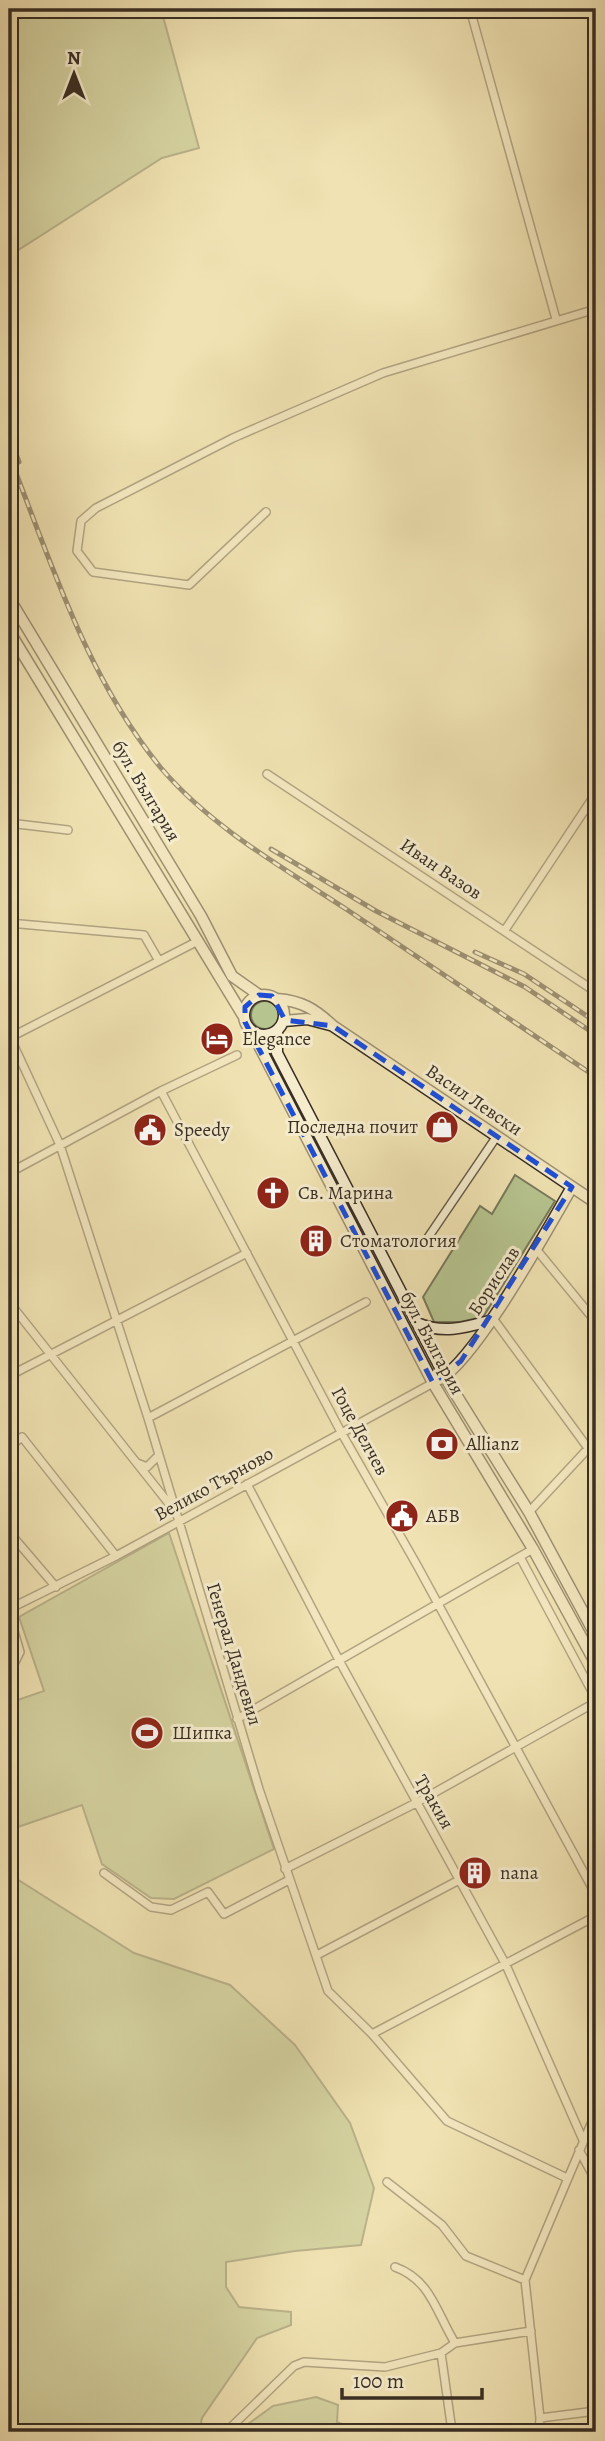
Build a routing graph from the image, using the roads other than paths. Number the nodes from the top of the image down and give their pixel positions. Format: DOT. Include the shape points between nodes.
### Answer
graph roads {
  1 [pos="470,9"];
  2 [pos="596,309"];
  3 [pos="556,319"];
  4 [pos="265,512"];
  5 [pos="9,598"];
  6 [pos="9,631"];
  7 [pos="267,774"];
  8 [pos="596,793"];
  9 [pos="9,803"];
  10 [pos="10,823"];
  11 [pos="68,830"];
  12 [pos="9,853"];
  13 [pos="9,923"];
  14 [pos="505,930"];
  15 [pos="198,941"];
  16 [pos="159,961"];
  17 [pos="596,978"];
  18 [pos="593,990"];
  19 [pos="259,995"];
  20 [pos="277,999"];
  21 [pos="244,1017"];
  22 [pos="284,1021"];
  23 [pos="333,1026"];
  24 [pos="251,1030"];
  25 [pos="277,1031"];
  26 [pos="9,1037"];
  27 [pos="237,1055"];
  28 [pos="161,1091"];
  29 [pos="497,1136"];
  30 [pos="60,1145"];
  31 [pos="9,1172"];
  32 [pos="572,1186"];
  33 [pos="596,1203"];
  34 [pos="425,1242"];
  35 [pos="536,1249"];
  36 [pos="247,1253"];
  37 [pos="9,1302"];
  38 [pos="366,1302"];
  39 [pos="490,1319"];
  40 [pos="114,1320"];
  41 [pos="596,1322"];
  42 [pos="417,1323"];
  43 [pos="294,1341"];
  44 [pos="51,1355"];
  45 [pos="9,1376"];
  46 [pos="445,1377"];
  47 [pos="433,1383"];
  48 [pos="148,1418"];
  49 [pos="341,1432"];
  50 [pos="596,1440"];
  51 [pos="9,1447"];
  52 [pos="589,1447"];
  53 [pos="158,1456"];
  54 [pos="596,1459"];
  55 [pos="137,1463"];
  56 [pos="247,1484"];
  57 [pos="173,1508"];
  58 [pos="528,1512"];
  59 [pos="177,1522"];
  60 [pos="9,1532"];
  61 [pos="533,1549"];
  62 [pos="116,1556"];
  63 [pos="520,1557"];
  64 [pos="56,1587"];
  65 [pos="439,1605"];
  66 [pos="9,1612"];
  67 [pos="596,1636"];
  68 [pos="340,1662"];
  69 [pos="596,1664"];
  70 [pos="9,1665"];
  71 [pos="596,1701"];
  72 [pos="237,1719"];
  73 [pos="517,1748"];
  74 [pos="416,1803"];
  75 [pos="285,1870"];
  76 [pos="104,1873"];
  77 [pos="461,1879"];
  78 [pos="289,1880"];
  79 [pos="596,1895"];
  80 [pos="596,1916"];
  81 [pos="317,1955"];
  82 [pos="506,1965"];
  83 [pos="372,2034"];
  84 [pos="596,2112"];
  85 [pos="583,2140"];
  86 [pos="579,2150"];
  87 [pos="567,2178"];
  88 [pos="596,2181"];
  89 [pos="387,2182"];
  90 [pos="395,2267"];
  91 [pos="526,2280"];
  92 [pos="531,2332"];
  93 [pos="455,2343"];
  94 [pos="441,2353"];
  95 [pos="596,2411"];
  96 [pos="540,2418"];
  97 [pos="450,2424"];
  98 [pos="226,2432"];
  99 [pos="539,2432"];
  1 -- 3 [label="street"];
  2 -- 3 [label="street"];
  3 -- 4 [label="street" via="383,373 233,438 96,508 81,521 77,551 93,572 189,585"];
  5 -- 19 [label="main road, бул. България" via="201,916 232,976"];
  6 -- 15 [label="main road, бул. България"];
  7 -- 14 [label="street, Иван Вазов"];
  8 -- 14 [label="street"];
  9 -- 10 [label="street"];
  10 -- 11 [label="street"];
  10 -- 12 [label="street"];
  13 -- 16 [label="street" via="144,935"];
  14 -- 18 [label="street, Иван Вазов"];
  15 -- 16 [label="street"];
  15 -- 21 [label="main road, бул. България"];
  16 -- 26 [label="street"];
  17 -- 18 [label="street"];
  19 -- 20 [label="main road"];
  19 -- 21 [label="main road" via="248,1003"];
  20 -- 22 [label="main road" via="284,1009"];
  20 -- 23 [label="main road, Васил Левски" via="308,1005"];
  21 -- 24 [label="main road"];
  22 -- 23 [label="main road, Васил Левски" via="307,1019"];
  22 -- 25 [label="main road"];
  23 -- 29 [label="main road, Васил Левски"];
  24 -- 25 [label="main road" via="262,1035"];
  24 -- 47 [label="main road, бул. България"];
  25 -- 42 [label="main road, бул. България" via="277,1053"];
  26 -- 30 [label="street, Генерал Дандевил"];
  27 -- 28 [label="street"];
  28 -- 30 [label="street"];
  28 -- 36 [label="street, Гоце Делчев"];
  29 -- 32 [label="main road, Васил Левски"];
  29 -- 34 [label="street"];
  30 -- 31 [label="street"];
  30 -- 40 [label="street, Генерал Дандевил"];
  32 -- 33 [label="main road, Васил Левски"];
  32 -- 35 [label="main road, Борислав"];
  35 -- 39 [label="main road, Борислав"];
  35 -- 41 [label="street"];
  36 -- 40 [label="street"];
  36 -- 43 [label="street, Гоце Делчев"];
  37 -- 44 [label="street"];
  38 -- 43 [label="street"];
  39 -- 42 [label="main road" via="451,1330"];
  39 -- 46 [label="main road, Борислав"];
  39 -- 52 [label="street"];
  40 -- 44 [label="street"];
  40 -- 48 [label="street, Генерал Дандевил"];
  42 -- 46 [label="main road, бул. България"];
  43 -- 48 [label="street"];
  43 -- 49 [label="street, Гоце Делчев"];
  44 -- 45 [label="street"];
  44 -- 55 [label="street"];
  46 -- 47 [label="main road, Борислав"];
  46 -- 58 [label="main road, бул. България"];
  47 -- 49 [label="street, Велико Търново"];
  47 -- 61 [label="main road, бул. България"];
  48 -- 53 [label="street, Генерал Дандевил"];
  49 -- 56 [label="street, Велико Търново"];
  49 -- 65 [label="street, Гоце Делчев"];
  50 -- 52 [label="street"];
  51 -- 62 [label="street" via="22,1437"];
  52 -- 54 [label="street"];
  52 -- 58 [label="street"];
  53 -- 55 [label="street" via="147,1467"];
  53 -- 57 [label="street, Генерал Дандевил"];
  55 -- 57 [label="street"];
  56 -- 59 [label="street, Велико Търново"];
  56 -- 68 [label="street, Тракия"];
  57 -- 59 [label="street, Генерал Дандевил"];
  58 -- 67 [label="main road, бул. България"];
  59 -- 62 [label="street, Велико Търново"];
  59 -- 72 [label="street, Генерал Дандевил"];
  60 -- 64 [label="street"];
  61 -- 63 [label="street"];
  61 -- 69 [label="main road, бул. България"];
  62 -- 64 [label="street, Велико Търново"];
  63 -- 65 [label="street"];
  63 -- 71 [label="street"];
  64 -- 66 [label="street, Велико Търново"];
  65 -- 68 [label="street"];
  65 -- 73 [label="street, Гоце Делчев"];
  66 -- 70 [label="street" via="20,1653"];
  68 -- 72 [label="street"];
  68 -- 74 [label="street, Тракия"];
  71 -- 73 [label="street"];
  72 -- 75 [label="street, Генерал Дандевил"];
  73 -- 74 [label="street"];
  73 -- 79 [label="street, Гоце Делчев"];
  74 -- 75 [label="street"];
  74 -- 77 [label="street, Тракия"];
  75 -- 78 [label="street, Генерал Дандевил"];
  76 -- 78 [label="street" via="151,1907 171,1909 208,1892 224,1913"];
  77 -- 81 [label="street"];
  77 -- 82 [label="street, Тракия"];
  78 -- 81 [label="street, Генерал Дандевил"];
  80 -- 82 [label="street"];
  81 -- 83 [label="street, Генерал Дандевил" via="328,1991"];
  82 -- 83 [label="street"];
  82 -- 85 [label="street, Тракия"];
  83 -- 87 [label="street, Генерал Дандевил" via="447,2121"];
  84 -- 85 [label="street"];
  85 -- 86 [label="street"];
  86 -- 87 [label="street"];
  86 -- 88 [label="street"];
  87 -- 91 [label="street"];
  89 -- 91 [label="street" via="442,2225 466,2256"];
  90 -- 93 [label="street" via="423,2283"];
  91 -- 92 [label="street"];
  92 -- 93 [label="street"];
  92 -- 96 [label="street"];
  93 -- 94 [label="street"];
  94 -- 97 [label="street"];
  94 -- 98 [label="street" via="385,2367 304,2362 294,2366"];
  95 -- 96 [label="street"];
  96 -- 99 [label="street"];
}
